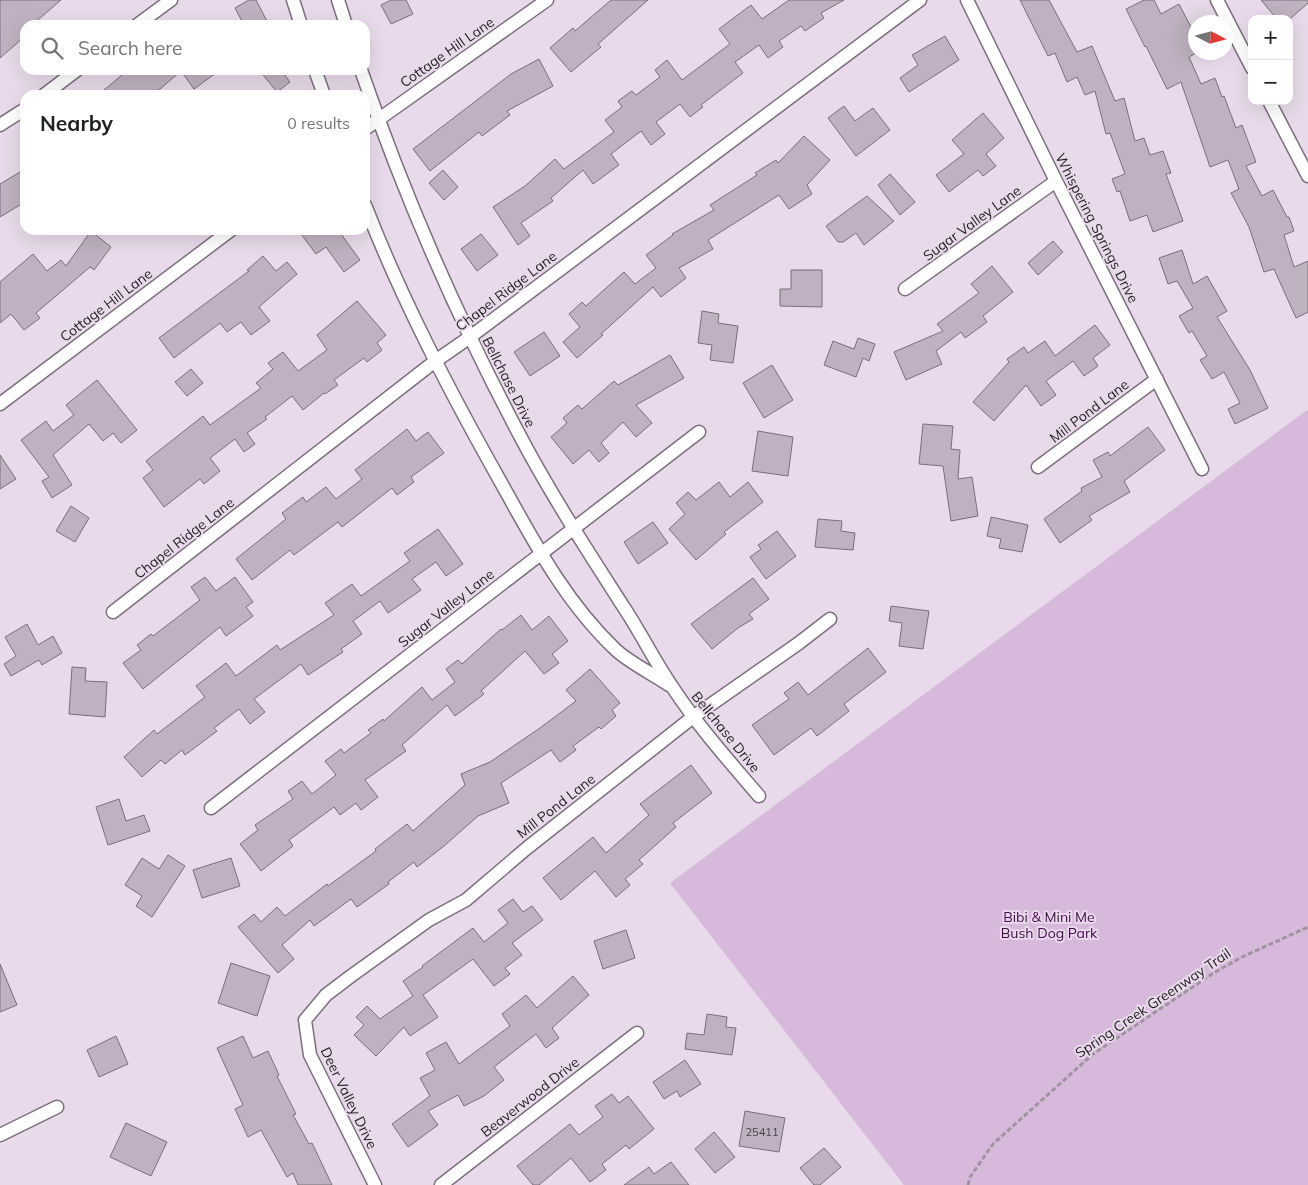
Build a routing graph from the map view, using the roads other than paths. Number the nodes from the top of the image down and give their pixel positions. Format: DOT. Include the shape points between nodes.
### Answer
graph roads {
  1 [pos="171,0"];
  2 [pos="293,0"];
  3 [pos="338,0"];
  4 [pos="546,0"];
  5 [pos="920,0"];
  6 [pos="967,0"];
  7 [pos="1217,0"];
  8 [pos="144,20"];
  9 [pos="299,20"];
  10 [pos="344,20"];
  11 [pos="1248,60"];
  12 [pos="70,75"];
  13 [pos="317,75"];
  14 [pos="363,75"];
  15 [pos="51,90"];
  16 [pos="322,90"];
  17 [pos="368,90"];
  18 [pos="370,96"];
  19 [pos="1271,105"];
  20 [pos="20,112"];
  21 [pos="378,120"];
  22 [pos="0,126"];
  23 [pos="370,126"];
  24 [pos="1308,176"];
  25 [pos="1056,181"];
  26 [pos="370,218"];
  27 [pos="224,235"];
  28 [pos="905,289"];
  29 [pos="470,337"];
  30 [pos="434,362"];
  31 [pos="1157,379"];
  32 [pos="0,404"];
  33 [pos="699,432"];
  34 [pos="1038,467"];
  35 [pos="1202,468"];
  36 [pos="574,529"];
  37 [pos="541,554"];
  38 [pos="113,612"];
  39 [pos="830,619"];
  40 [pos="672,686"];
  41 [pos="693,717"];
  42 [pos="759,796"];
  43 [pos="211,808"];
  44 [pos="305,1020"];
  45 [pos="637,1033"];
  46 [pos="57,1107"];
  47 [pos="0,1135"];
  48 [pos="375,1185"];
  49 [pos="441,1185"];
  1 -- 8 [label="street"];
  2 -- 9 [label="street"];
  3 -- 10 [label="street"];
  4 -- 21 [label="street, Cottage Hill Lane"];
  5 -- 29 [label="street, Chapel Ridge Lane"];
  6 -- 25 [label="street, Whispering Springs Drive"];
  7 -- 11 [label="street"];
  12 -- 15 [label="street"];
  13 -- 16 [label="street"];
  14 -- 17 [label="street, Bellchase Drive"];
  18 -- 21 [label="street, Bellchase Drive"];
  19 -- 24 [label="street"];
  20 -- 22 [label="street"];
  21 -- 23 [label="street, Cottage Hill Lane"];
  21 -- 29 [label="street, Bellchase Drive" via="422,232"];
  25 -- 28 [label="street, Sugar Valley Lane"];
  25 -- 31 [label="street, Whispering Springs Drive"];
  26 -- 30 [label="street, Bellchase Drive"];
  27 -- 32 [label="street, Cottage Hill Lane"];
  29 -- 30 [label="street, Chapel Ridge Lane"];
  29 -- 36 [label="street, Bellchase Drive" via="520,435"];
  30 -- 37 [label="street, Bellchase Drive"];
  30 -- 38 [label="street, Chapel Ridge Lane"];
  31 -- 34 [label="street, Mill Pond Lane"];
  31 -- 35 [label="street, Whispering Springs Drive"];
  33 -- 36 [label="street, Sugar Valley Lane"];
  36 -- 37 [label="street, Sugar Valley Lane"];
  36 -- 40 [label="street, Bellchase Drive"];
  37 -- 40 [label="street, Bellchase Drive" via="574,605 617,651"];
  37 -- 43 [label="street, Sugar Valley Lane"];
  39 -- 41 [label="street, Mill Pond Lane"];
  40 -- 41 [label="street, Bellchase Drive"];
  41 -- 42 [label="street, Bellchase Drive"];
  41 -- 44 [label="street, Mill Pond Lane" via="466,900 429,920 332,990"];
  44 -- 48 [label="street, Deer Valley Drive" via="310,1055"];
  45 -- 49 [label="street, Beaverwood Drive"];
  46 -- 47 [label="street"];
}
